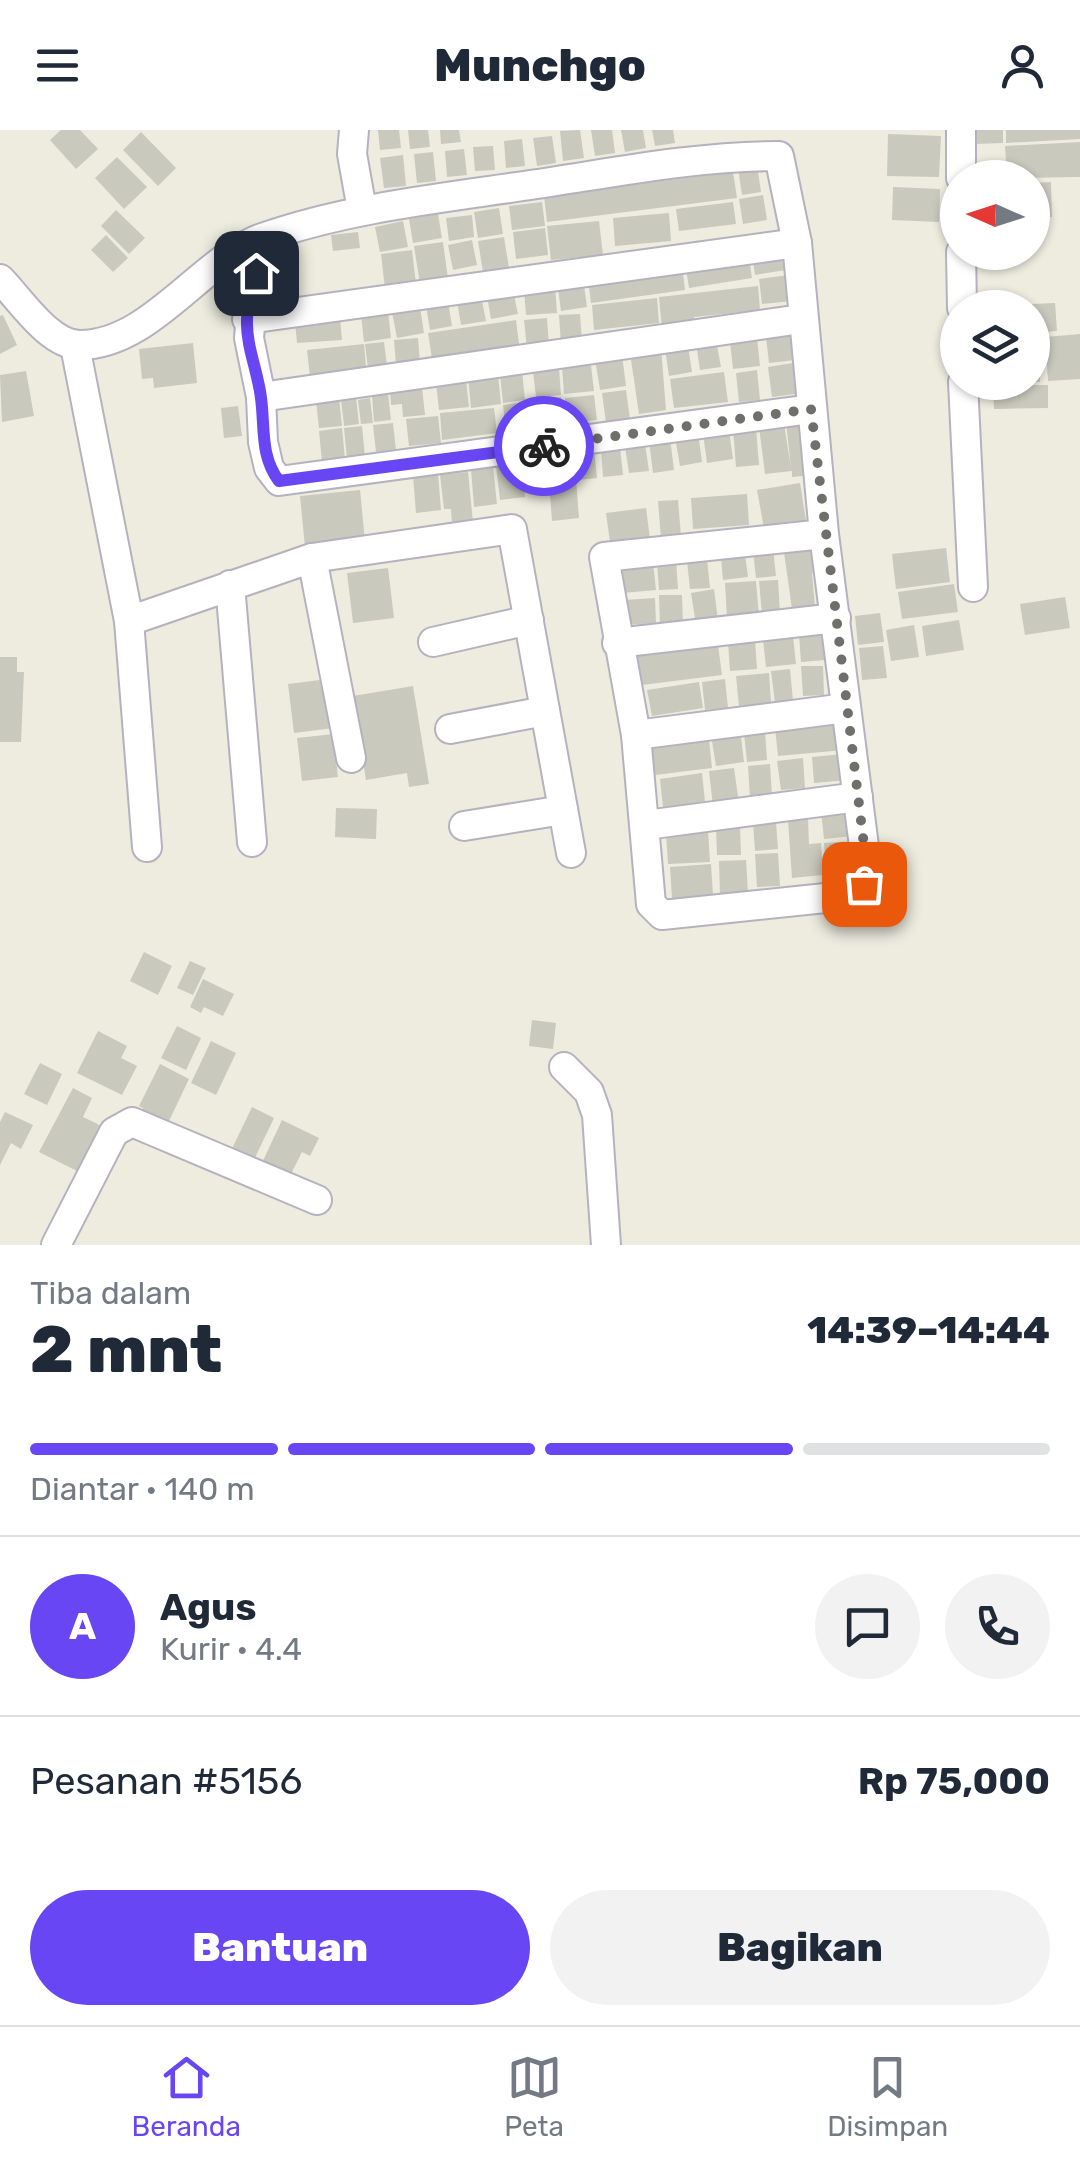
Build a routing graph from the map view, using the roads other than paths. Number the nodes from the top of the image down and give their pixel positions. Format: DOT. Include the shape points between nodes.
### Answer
graph roads {
  1 [pos="354,130"];
  2 [pos="961,130"];
  3 [pos="778,143"];
  4 [pos="961,160"];
  5 [pos="362,210"];
  6 [pos="257,240"];
  7 [pos="797,243"];
  8 [pos="0,279"];
  9 [pos="247,319"];
  10 [pos="801,319"];
  11 [pos="76,346"];
  12 [pos="261,398"];
  13 [pos="963,400"];
  14 [pos="811,409"];
  15 [pos="824,534"];
  16 [pos="312,558"];
  17 [pos="230,585"];
  18 [pos="973,587"];
  19 [pos="836,618"];
  20 [pos="529,620"];
  21 [pos="129,622"];
  22 [pos="433,642"];
  23 [pos="617,643"];
  24 [pos="846,708"];
  25 [pos="545,711"];
  26 [pos="450,728"];
  27 [pos="636,735"];
  28 [pos="351,758"];
  29 [pos="858,798"];
  30 [pos="563,810"];
  31 [pos="646,825"];
  32 [pos="464,826"];
  33 [pos="252,842"];
  34 [pos="147,847"];
  35 [pos="572,853"];
  36 [pos="564,1066"];
  37 [pos="317,1200"];
  38 [pos="56,1245"];
  39 [pos="606,1245"];
  1 -- 5 [label="street"];
  2 -- 4 [label="street"];
  3 -- 5 [label="street"];
  3 -- 7 [label="street"];
  5 -- 6 [label="street"];
  6 -- 9 [label="street"];
  6 -- 11 [label="street" via="160,312 103,342"];
  7 -- 9 [label="street"];
  7 -- 10 [label="street"];
  8 -- 11 [label="street" via="44,327"];
  9 -- 12 [label="street"];
  10 -- 12 [label="street"];
  10 -- 14 [label="street"];
  11 -- 21 [label="street"];
  12 -- 14 [label="street" via="263,442 279,481"];
  13 -- 18 [label="street"];
  14 -- 15 [label="street"];
  15 -- 19 [label="street"];
  15 -- 23 [label="street" via="604,557"];
  16 -- 17 [label="street"];
  16 -- 20 [label="street" via="512,529"];
  16 -- 28 [label="street"];
  17 -- 21 [label="street"];
  17 -- 33 [label="street"];
  19 -- 23 [label="street"];
  19 -- 24 [label="street"];
  20 -- 22 [label="street"];
  20 -- 25 [label="street"];
  21 -- 34 [label="street"];
  23 -- 27 [label="street"];
  24 -- 27 [label="street"];
  24 -- 29 [label="street"];
  25 -- 26 [label="street"];
  25 -- 30 [label="street"];
  27 -- 31 [label="street"];
  29 -- 31 [label="street"];
  29 -- 31 [label="street" via="867,870 854,895 662,914 651,904"];
  30 -- 32 [label="street"];
  30 -- 35 [label="street"];
  36 -- 39 [label="street" via="589,1092 597,1115"];
  37 -- 38 [label="street" via="132,1122 114,1132"];
}
